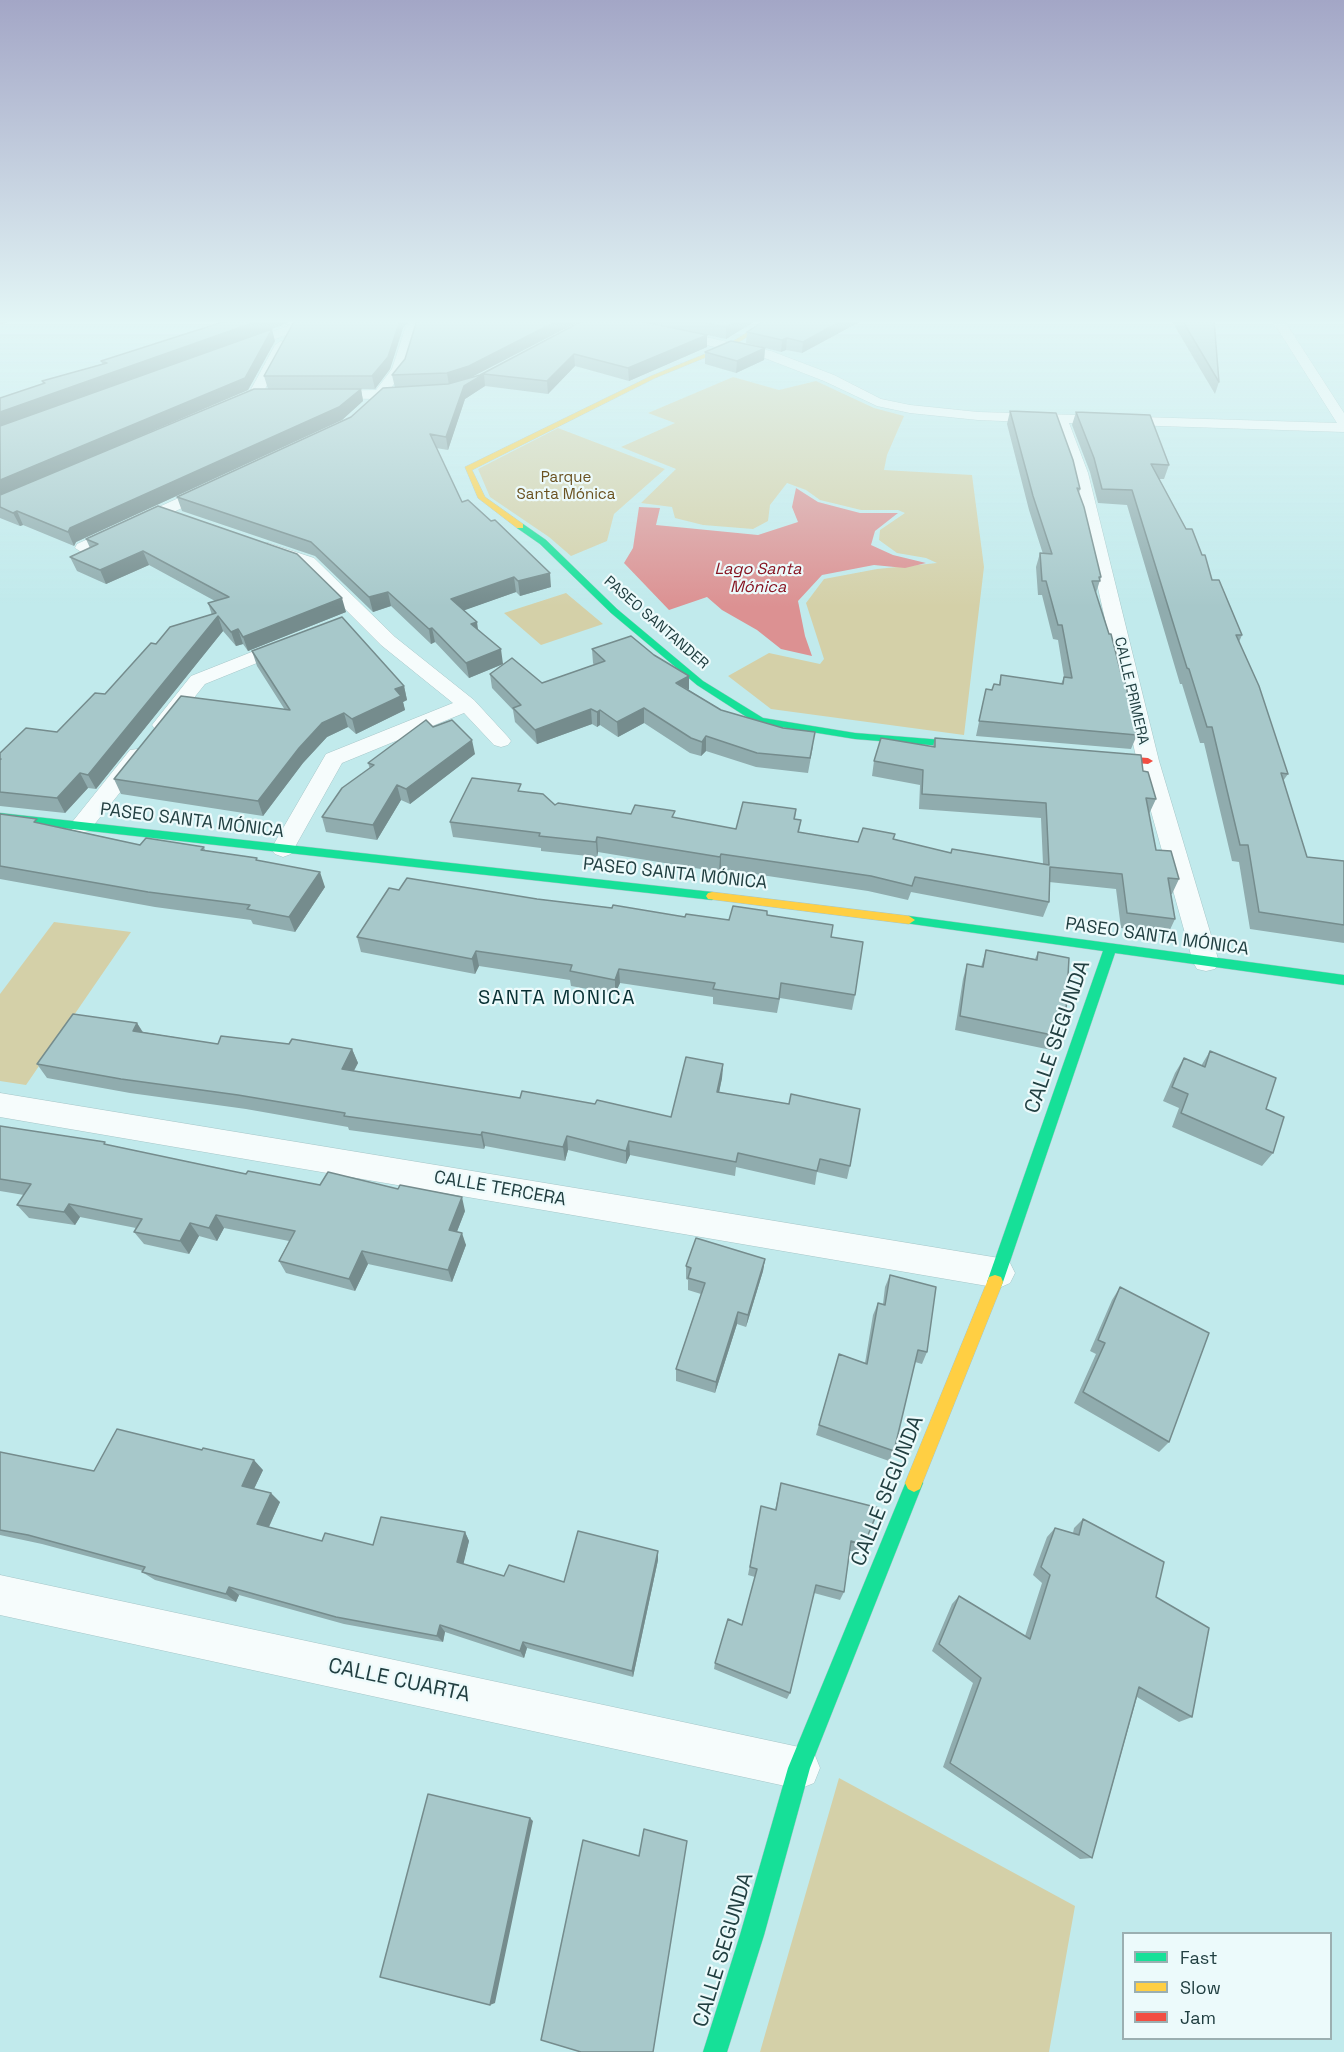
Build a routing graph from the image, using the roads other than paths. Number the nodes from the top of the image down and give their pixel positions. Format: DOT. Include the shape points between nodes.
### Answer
graph roads {
  1 [pos="576,416"];
  2 [pos="976,416"];
  3 [pos="1060,418"];
  4 [pos="1344,426"];
  5 [pos="224,482"];
  6 [pos="162,511"];
  7 [pos="185,519"];
  8 [pos="252,542"];
  9 [pos="83,548"];
  10 [pos="362,615"];
  11 [pos="340,623"];
  12 [pos="307,636"];
  13 [pos="467,704"];
  14 [pos="501,741"];
  15 [pos="996,748"];
  16 [pos="1078,755"];
  17 [pos="1148,761"];
  18 [pos="0,817"];
  19 [pos="81,826"];
  20 [pos="283,849"];
  21 [pos="1110,949"];
  22 [pos="1206,962"];
  23 [pos="1344,980"];
  24 [pos="0,1105"];
  25 [pos="999,1273"];
  26 [pos="0,1595"];
  27 [pos="799,1768"];
  28 [pos="716,2052"];
  1 -- 15 [label="street, PASEO SANTANDER" via="468,470 482,498 543,542 614,611 699,683 760,721 855,735"];
  2 -- 3 [label="street"];
  3 -- 4 [label="street"];
  3 -- 17 [label="street, CALLE PRIMERA" via="1080,473"];
  5 -- 6 [label="street"];
  6 -- 7 [label="street"];
  6 -- 9 [label="street"];
  8 -- 10 [label="street" via="308,562"];
  10 -- 11 [label="street"];
  10 -- 13 [label="street" via="388,641"];
  12 -- 19 [label="street" via="198,680"];
  13 -- 14 [label="street"];
  13 -- 20 [label="street" via="334,759"];
  16 -- 17 [label="street"];
  17 -- 22 [label="street, CALLE PRIMERA"];
  18 -- 19 [label="street, PASEO SANTA MÓNICA"];
  19 -- 20 [label="street, PASEO SANTA MÓNICA"];
  20 -- 21 [label="street, PASEO SANTA MÓNICA" via="820,908"];
  21 -- 22 [label="street, PASEO SANTA MÓNICA"];
  21 -- 25 [label="street, CALLE SEGUNDA"];
  22 -- 23 [label="street, PASEO SANTA MÓNICA"];
  24 -- 25 [label="street, CALLE TERCERA"];
  25 -- 27 [label="street, CALLE SEGUNDA"];
  26 -- 27 [label="street, CALLE CUARTA"];
  27 -- 28 [label="street, CALLE SEGUNDA"];
}
